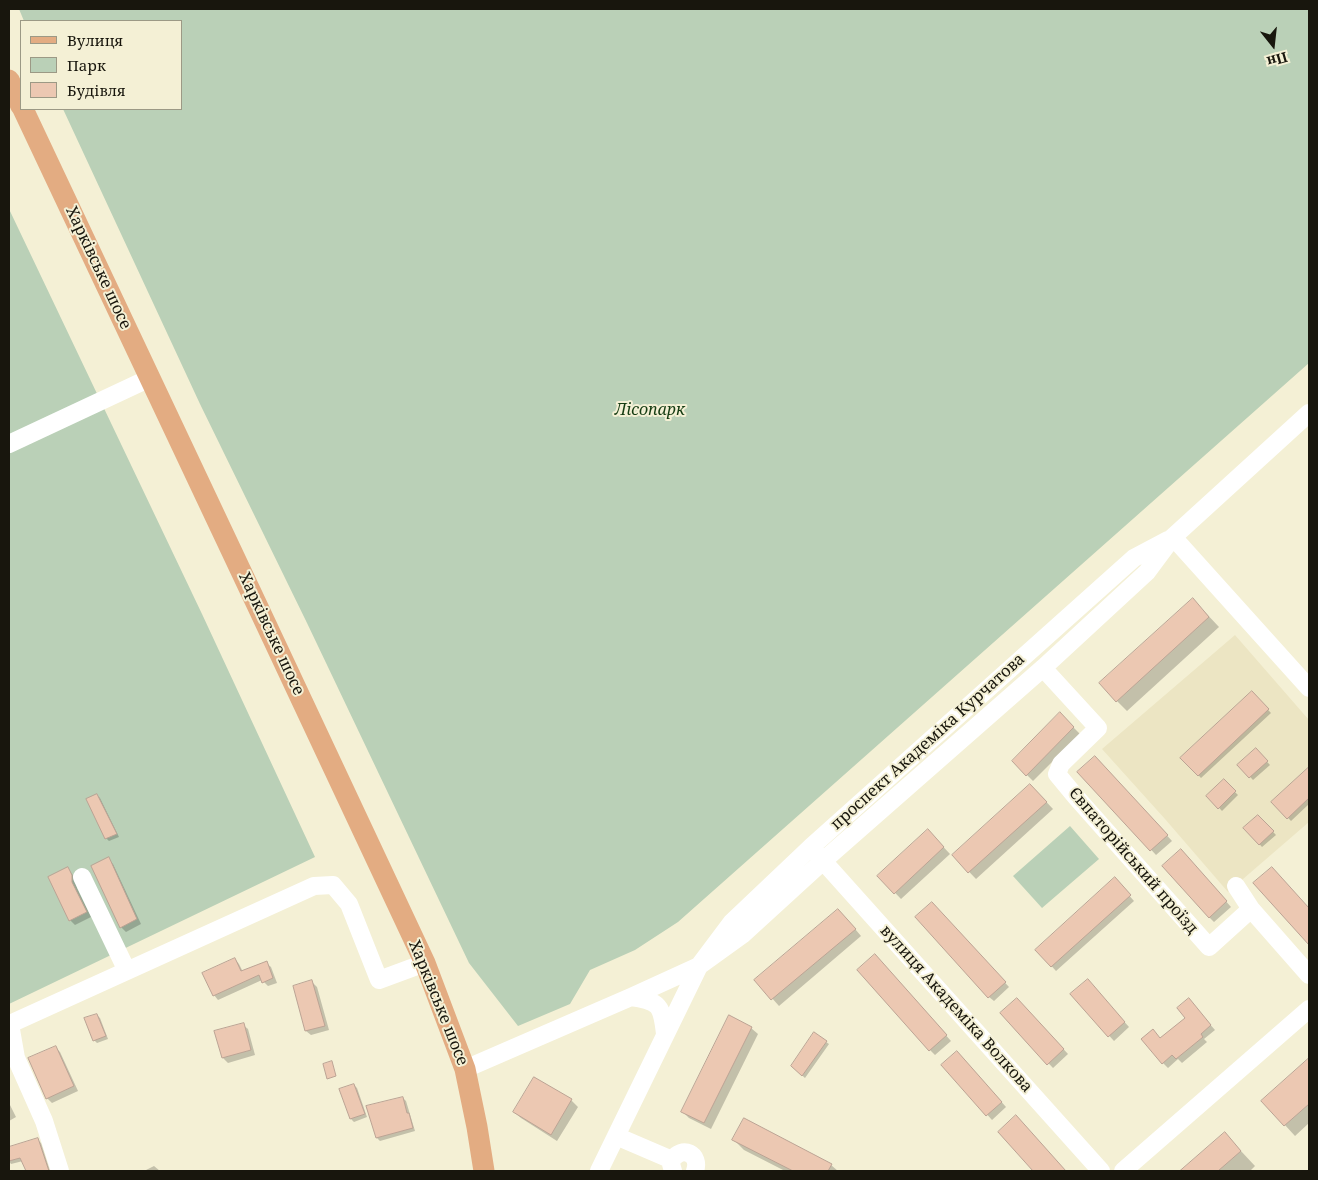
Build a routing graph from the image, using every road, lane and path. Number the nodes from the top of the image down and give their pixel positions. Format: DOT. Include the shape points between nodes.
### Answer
graph roads {
  1 [pos="9,80"];
  2 [pos="20,103"];
  3 [pos="23,110"];
  4 [pos="150,378"];
  5 [pos="1309,414"];
  6 [pos="9,444"];
  7 [pos="1173,537"];
  8 [pos="1044,668"];
  9 [pos="1309,688"];
  10 [pos="817,854"];
  11 [pos="82,877"];
  12 [pos="1236,886"];
  13 [pos="1251,909"];
  14 [pos="424,963"];
  15 [pos="700,966"];
  16 [pos="127,971"];
  17 [pos="1309,975"];
  18 [pos="631,997"];
  19 [pos="1309,1009"];
  20 [pos="665,1034"];
  21 [pos="465,1069"];
  22 [pos="616,1136"];
  23 [pos="672,1166"];
  24 [pos="60,1171"];
  25 [pos="484,1171"];
  26 [pos="599,1171"];
  27 [pos="695,1171"];
  28 [pos="1102,1171"];
  29 [pos="1124,1171"];
  1 -- 2 [label="main road, Харківське шосе"];
  3 -- 4 [label="main road, Харківське шосе"];
  4 -- 6 [label="street"];
  4 -- 14 [label="main road, Харківське шосе"];
  5 -- 7 [label="street, проспект Академіка Курчатова"];
  7 -- 8 [label="street, проспект Академіка Курчатова" via="1147,572"];
  7 -- 9 [label="street"];
  7 -- 10 [label="street, проспект Академіка Курчатова" via="1134,558"];
  8 -- 10 [label="street, проспект Академіка Курчатова"];
  8 -- 13 [label="street, Євпаторійський проїзд" via="1098,728 1061,764 1057,774 1076,797 1209,947"];
  10 -- 15 [label="street, проспект Академіка Курчатова" via="732,922"];
  10 -- 28 [label="street, вулиця Академіка Волкова"];
  11 -- 16 [label="street"];
  12 -- 13 [label="street"];
  13 -- 17 [label="street"];
  14 -- 16 [label="street" via="379,980 349,904 333,885 314,886"];
  14 -- 21 [label="main road, Харківське шосе"];
  15 -- 18 [label="street"];
  15 -- 20 [label="street, проспект Академіка Курчатова"];
  16 -- 24 [label="street" via="10,1024 16,1058 44,1120"];
  18 -- 20 [label="street" via="656,1003 663,1014"];
  18 -- 21 [label="street"];
  19 -- 29 [label="street"];
  20 -- 22 [label="street, проспект Академіка Курчатова"];
  21 -- 25 [label="main road, Харківське шосе"];
  22 -- 23 [label="street"];
  22 -- 26 [label="street, проспект Академіка Курчатова"];
  23 -- 27 [label="street" via="677,1154 685,1152 696,1162"];
}
